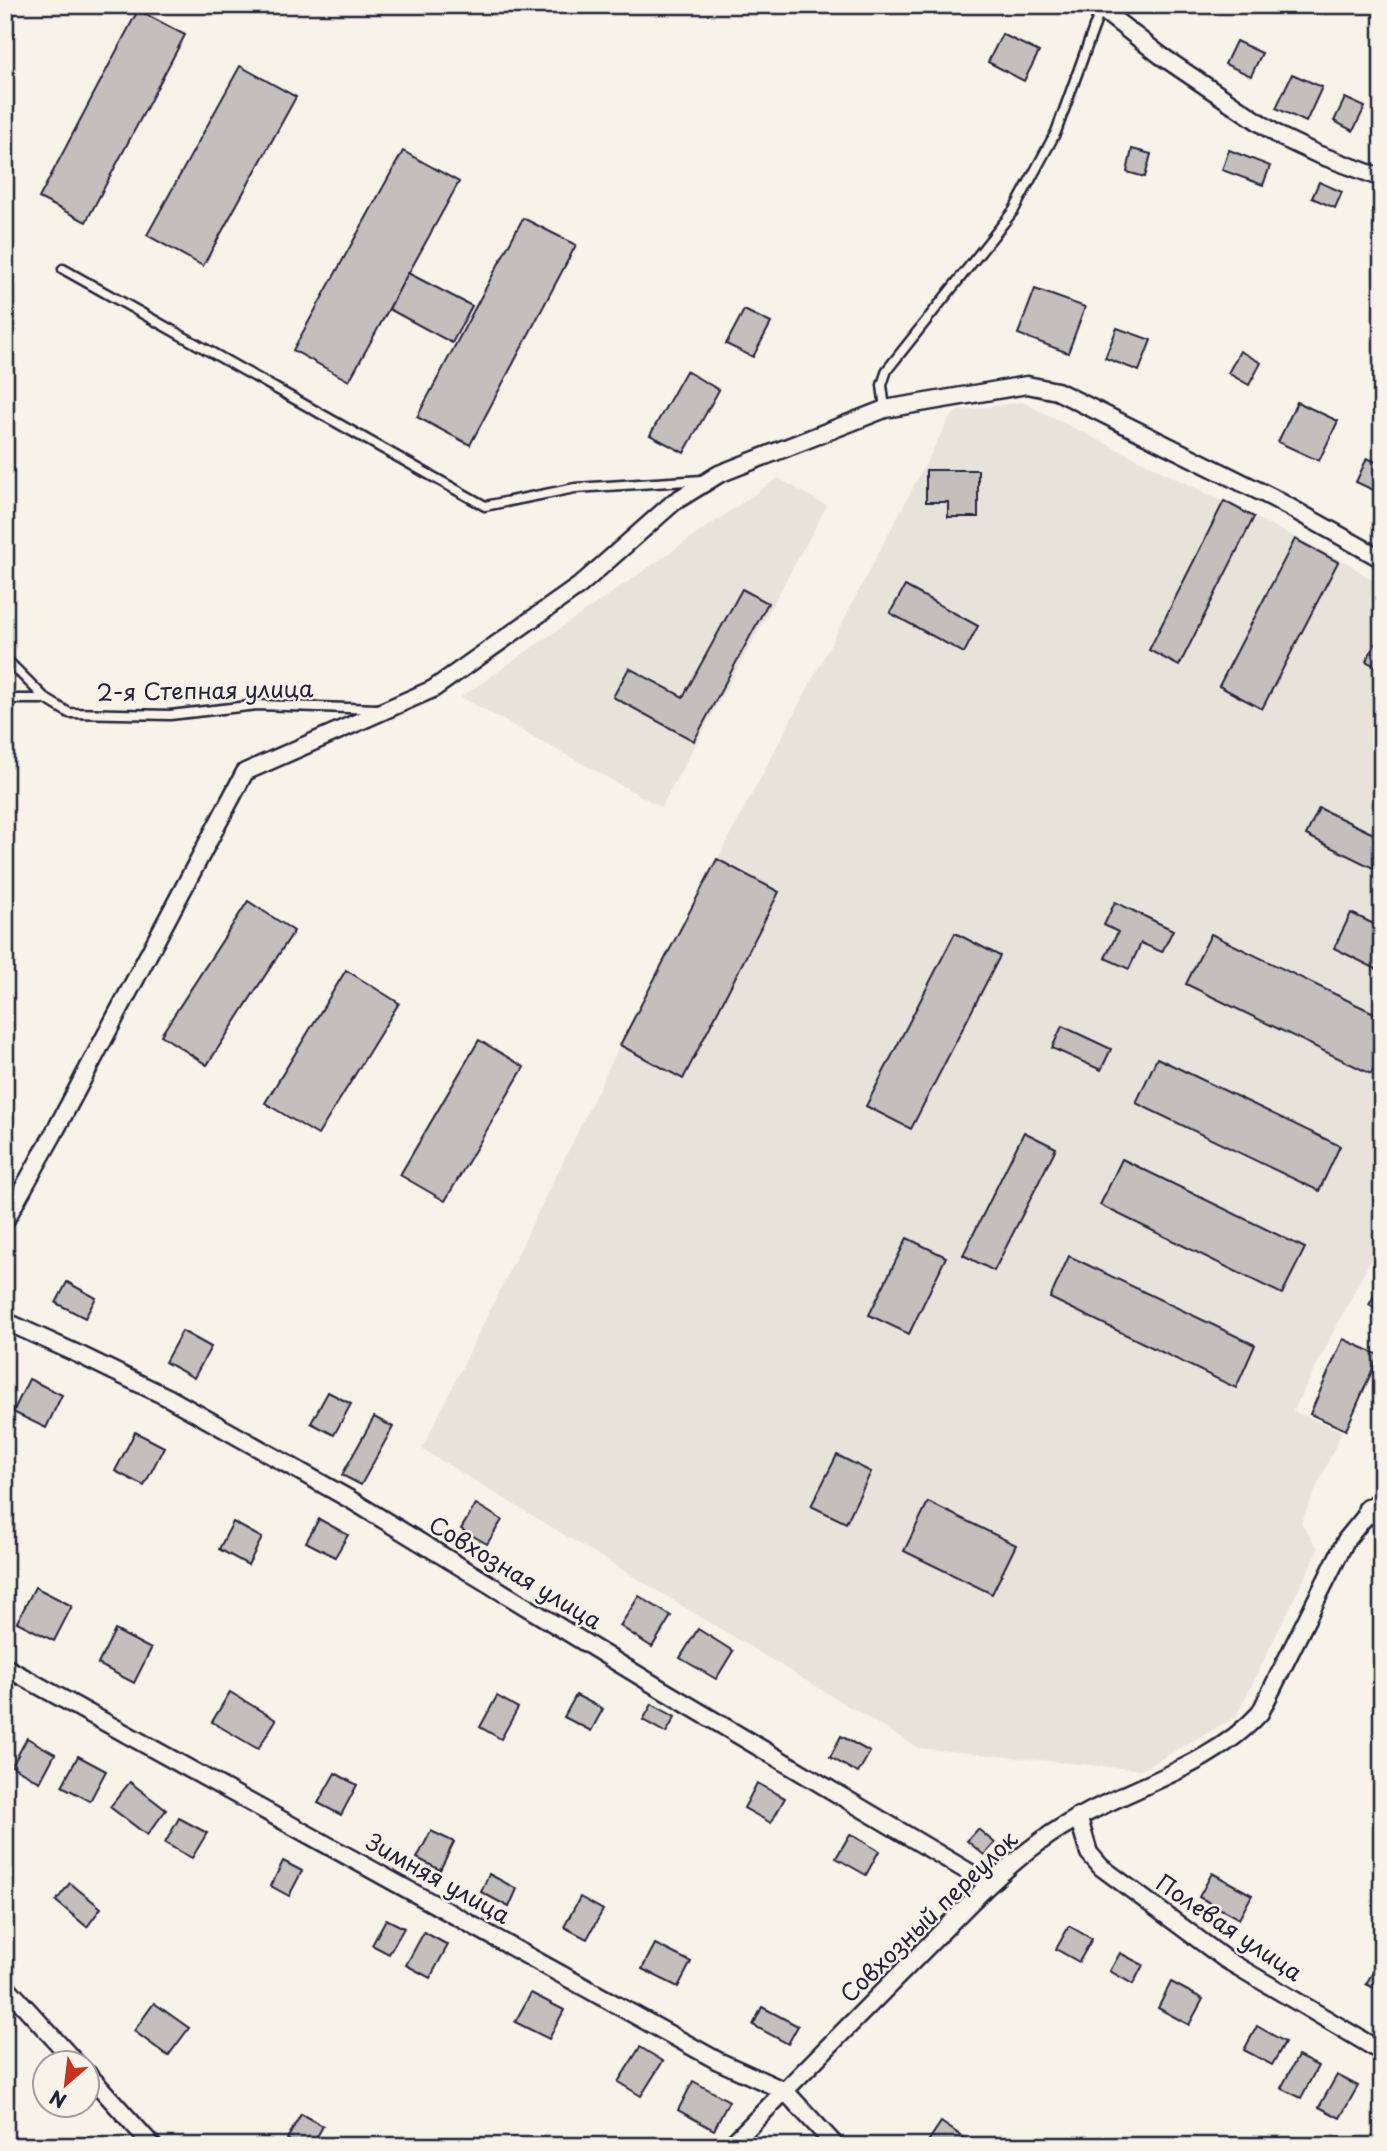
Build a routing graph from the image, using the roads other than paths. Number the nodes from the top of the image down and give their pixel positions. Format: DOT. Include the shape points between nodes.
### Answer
graph roads {
  1 [pos="1100,6"];
  2 [pos="1382,178"];
  3 [pos="63,269"];
  4 [pos="885,409"];
  5 [pos="706,480"];
  6 [pos="1382,559"];
  7 [pos="5,658"];
  8 [pos="5,699"];
  9 [pos="46,699"];
  10 [pos="385,709"];
  11 [pos="5,1221"];
  12 [pos="5,1321"];
  13 [pos="1378,1508"];
  14 [pos="5,1667"];
  15 [pos="1078,1816"];
  16 [pos="989,1884"];
  17 [pos="5,1985"];
  18 [pos="66,2050"];
  19 [pos="1382,2052"];
  20 [pos="102,2090"];
  21 [pos="785,2091"];
  22 [pos="153,2146"];
  23 [pos="730,2146"];
  24 [pos="836,2146"];
  1 -- 2 [label="street" via="1160,55 1281,137"];
  1 -- 4 [label="lane" via="1056,132 1014,210 887,370 882,385"];
  3 -- 5 [label="lane" via="485,506 575,488"];
  4 -- 5 [label="street"];
  4 -- 6 [label="street" via="1027,385 1057,391 1273,498"];
  5 -- 10 [label="street" via="674,502 579,586 507,639 433,689"];
  7 -- 9 [label="lane, 2-я Степная улица"];
  8 -- 9 [label="lane"];
  9 -- 10 [label="lane, 2-я Степная улица" via="69,713 170,715 257,705"];
  10 -- 11 [label="street" via="245,772"];
  12 -- 16 [label="street, Совхозная улица" via="169,1398 351,1500"];
  13 -- 15 [label="street, Совхозный переулок" via="1346,1540 1260,1713 1243,1731 1214,1752"];
  14 -- 21 [label="street, Зимняя улица" via="718,2061"];
  15 -- 16 [label="street, Совхозный переулок"];
  15 -- 19 [label="street, Полевая улица" via="1089,1853 1101,1867 1225,1959"];
  16 -- 21 [label="street, Совхозный переулок"];
  17 -- 18 [label="street"];
  20 -- 22 [label="street"];
  21 -- 23 [label="street, Совхозный переулок"];
  21 -- 24 [label="street, Зимняя улица"];
}
